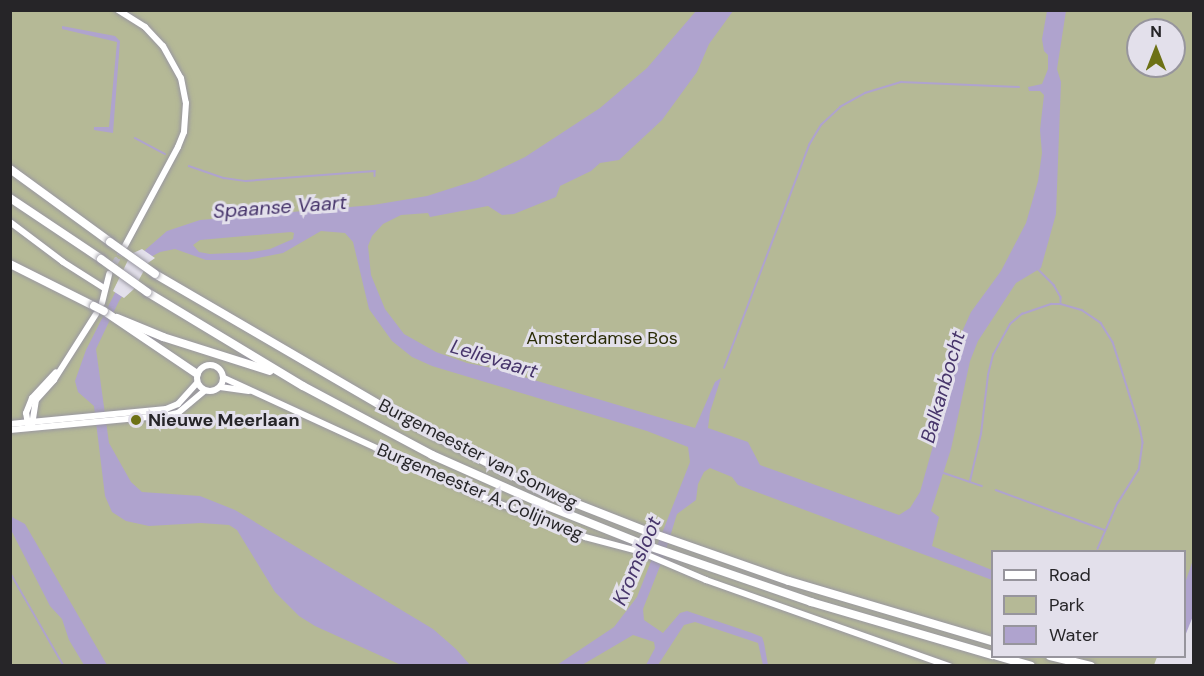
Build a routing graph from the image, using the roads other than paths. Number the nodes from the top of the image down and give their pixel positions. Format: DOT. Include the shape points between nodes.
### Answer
graph roads {
  1 [pos="118,10"];
  2 [pos="10,170"];
  3 [pos="10,198"];
  4 [pos="10,222"];
  5 [pos="124,246"];
  6 [pos="10,264"];
  7 [pos="109,274"];
  8 [pos="104,288"];
  9 [pos="97,308"];
  10 [pos="117,318"];
  11 [pos="224,378"];
  12 [pos="197,379"];
  13 [pos="303,386"];
  14 [pos="220,387"];
  15 [pos="204,390"];
  16 [pos="252,391"];
  17 [pos="112,417"];
  18 [pos="10,424"];
  19 [pos="30,425"];
  20 [pos="10,430"];
  21 [pos="639,547"];
  22 [pos="991,640"];
  23 [pos="991,654"];
  24 [pos="1001,658"];
  25 [pos="1055,658"];
  26 [pos="949,666"];
  27 [pos="1031,666"];
  28 [pos="1091,666"];
  1 -- 5 [label="street" via="145,27 163,46 181,78 186,103 184,132 178,147"];
  2 -- 22 [label="highway, Burgemeester van Sonweg, bridge" via="155,274 446,442 539,489 789,581"];
  3 -- 13 [label="highway, Burgemeester van Sonweg, bridge" via="147,292"];
  4 -- 8 [label="street"];
  6 -- 9 [label="main road"];
  7 -- 8 [label="street"];
  8 -- 9 [label="street"];
  9 -- 10 [label="main road, bridge"];
  9 -- 19 [label="street" via="54,380 36,400"];
  10 -- 12 [label="main road"];
  10 -- 13 [label="highway"];
  11 -- 12 [label="street" via="220,369 212,365 203,367"];
  11 -- 14 [label="street"];
  11 -- 16 [label="street, Burgemeester A. Colijnweg"];
  12 -- 15 [label="street"];
  12 -- 17 [label="street" via="174,407"];
  13 -- 21 [label="highway, Burgemeester van Sonweg" via="432,455"];
  14 -- 15 [label="street" via="215,391"];
  14 -- 16 [label="street, Burgemeester A. Colijnweg"];
  15 -- 17 [label="street" via="178,413"];
  16 -- 21 [label="street, Burgemeester A. Colijnweg" via="480,496 585,537"];
  17 -- 19 [label="street"];
  18 -- 19 [label="street"];
  19 -- 20 [label="street"];
  21 -- 23 [label="highway, Burgemeester van Sonweg"];
  21 -- 26 [label="street, Burgemeester A. Colijnweg" via="706,580"];
  24 -- 27 [label="highway"];
  25 -- 28 [label="highway"];
}
